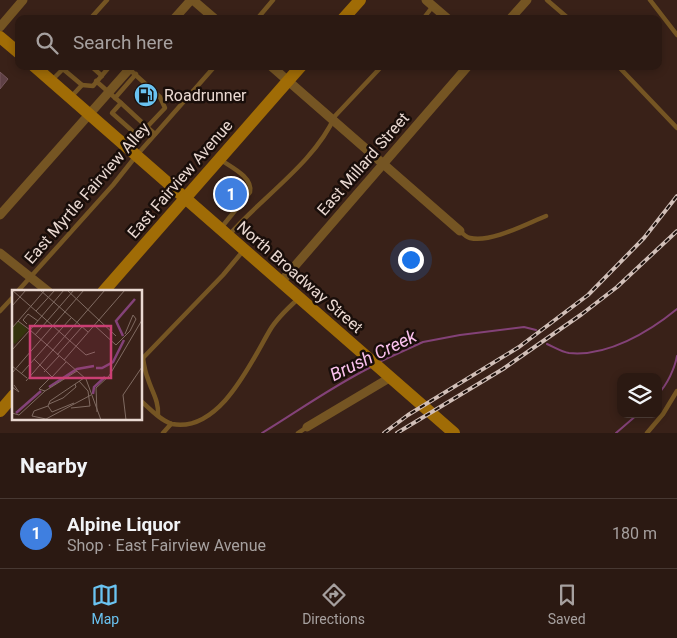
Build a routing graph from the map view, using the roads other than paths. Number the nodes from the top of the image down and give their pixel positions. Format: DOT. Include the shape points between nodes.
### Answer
graph roads {
  1 [pos="23,0"];
  2 [pos="107,0"];
  3 [pos="192,0"];
  4 [pos="273,0"];
  5 [pos="360,0"];
  6 [pos="526,0"];
  7 [pos="547,0"];
  8 [pos="650,0"];
  9 [pos="430,3"];
  10 [pos="94,15"];
  11 [pos="178,15"];
  12 [pos="210,15"];
  13 [pos="260,15"];
  14 [pos="347,15"];
  15 [pos="425,15"];
  16 [pos="444,15"];
  17 [pos="513,15"];
  18 [pos="564,15"];
  19 [pos="662,15"];
  20 [pos="662,16"];
  21 [pos="0,27"];
  22 [pos="677,35"];
  23 [pos="0,36"];
  24 [pos="15,49"];
  25 [pos="65,70"];
  26 [pos="74,70"];
  27 [pos="92,70"];
  28 [pos="107,70"];
  29 [pos="132,70"];
  30 [pos="211,70"];
  31 [pos="276,70"];
  32 [pos="298,70"];
  33 [pos="378,70"];
  34 [pos="465,70"];
  35 [pos="622,70"];
  36 [pos="44,72"];
  37 [pos="70,75"];
  38 [pos="81,76"];
  39 [pos="102,76"];
  40 [pos="77,80"];
  41 [pos="288,81"];
  42 [pos="96,82"];
  43 [pos="82,85"];
  44 [pos="112,95"];
  45 [pos="70,98"];
  46 [pos="121,103"];
  47 [pos="112,113"];
  48 [pos="88,114"];
  49 [pos="333,120"];
  50 [pos="100,124"];
  51 [pos="126,125"];
  52 [pos="147,127"];
  53 [pos="677,128"];
  54 [pos="155,134"];
  55 [pos="138,136"];
  56 [pos="115,138"];
  57 [pos="132,152"];
  58 [pos="219,159"];
  59 [pos="383,165"];
  60 [pos="185,198"];
  61 [pos="0,216"];
  62 [pos="546,216"];
  63 [pos="224,232"];
  64 [pos="460,232"];
  65 [pos="244,250"];
  66 [pos="0,253"];
  67 [pos="30,277"];
  68 [pos="281,282"];
  69 [pos="19,290"];
  70 [pos="46,290"];
  71 [pos="105,290"];
  72 [pos="12,298"];
  73 [pos="299,298"];
  74 [pos="0,311"];
  75 [pos="142,359"];
  76 [pos="388,374"];
  77 [pos="677,391"];
  78 [pos="12,397"];
  79 [pos="142,402"];
  80 [pos="0,411"];
  81 [pos="158,415"];
  82 [pos="172,424"];
  83 [pos="307,427"];
  84 [pos="451,432"];
  85 [pos="163,433"];
  86 [pos="298,433"];
  87 [pos="647,433"];
  1 -- 21 [label="street"];
  2 -- 10 [label="lane"];
  3 -- 11 [label="street"];
  3 -- 12 [label="street"];
  4 -- 13 [label="lane"];
  5 -- 14 [label="street"];
  6 -- 17 [label="street"];
  7 -- 18 [label="lane"];
  8 -- 19 [label="lane"];
  9 -- 15 [label="lane"];
  9 -- 16 [label="street"];
  20 -- 22 [label="lane"];
  23 -- 24 [label="street"];
  25 -- 37 [label="lane"];
  26 -- 37 [label="lane"];
  27 -- 39 [label="lane"];
  28 -- 39 [label="lane"];
  29 -- 44 [label="street"];
  29 -- 52 [label="lane" via="160,97 164,108"];
  30 -- 54 [label="lane, East Myrtle Fairview Alley"];
  31 -- 41 [label="street"];
  32 -- 41 [label="street, East Fairview Avenue"];
  33 -- 49 [label="lane"];
  34 -- 59 [label="street, East Millard Street"];
  35 -- 53 [label="lane"];
  36 -- 45 [label="street, North Broadway Street"];
  37 -- 40 [label="lane"];
  38 -- 40 [label="lane"];
  39 -- 42 [label="lane"];
  40 -- 43 [label="lane"];
  41 -- 49 [label="street"];
  41 -- 58 [label="street, East Fairview Avenue"];
  42 -- 43 [label="lane" via="92,86"];
  42 -- 44 [label="lane"];
  43 -- 45 [label="lane"];
  44 -- 46 [label="lane"];
  44 -- 48 [label="street"];
  45 -- 48 [label="street, North Broadway Street"];
  46 -- 47 [label="lane"];
  46 -- 52 [label="lane"];
  47 -- 50 [label="lane"];
  47 -- 51 [label="lane"];
  48 -- 50 [label="street, North Broadway Street"];
  48 -- 61 [label="street"];
  49 -- 59 [label="street"];
  49 -- 63 [label="lane" via="332,126 298,167 242,221"];
  50 -- 56 [label="street, North Broadway Street"];
  51 -- 55 [label="lane"];
  51 -- 56 [label="lane"];
  52 -- 54 [label="lane"];
  52 -- 55 [label="lane"];
  54 -- 57 [label="lane, East Myrtle Fairview Alley"];
  55 -- 57 [label="lane"];
  56 -- 57 [label="street, North Broadway Street"];
  57 -- 60 [label="street, North Broadway Street"];
  57 -- 67 [label="lane, East Myrtle Fairview Alley" via="113,185"];
  58 -- 60 [label="street, East Fairview Avenue"];
  58 -- 63 [label="lane" via="246,178 251,188"];
  59 -- 64 [label="street"];
  59 -- 68 [label="street, East Millard Street"];
  60 -- 63 [label="street, North Broadway Street"];
  60 -- 71 [label="street, East Fairview Avenue"];
  62 -- 64 [label="lane" via="485,238 469,238"];
  63 -- 65 [label="street, North Broadway Street"];
  65 -- 68 [label="street, North Broadway Street"];
  65 -- 75 [label="lane"];
  66 -- 67 [label="street"];
  67 -- 69 [label="lane, East Myrtle Fairview Alley"];
  67 -- 70 [label="street"];
  68 -- 73 [label="street, North Broadway Street"];
  72 -- 74 [label="lane"];
  73 -- 76 [label="street, North Broadway Street"];
  73 -- 82 [label="lane" via="271,328 244,378 215,413 201,423"];
  75 -- 81 [label="lane"];
  76 -- 83 [label="street"];
  76 -- 84 [label="street, North Broadway Street"];
  77 -- 87 [label="lane"];
  78 -- 80 [label="street"];
  79 -- 81 [label="lane"];
  81 -- 82 [label="lane"];
  82 -- 85 [label="lane"];
  83 -- 86 [label="lane"];
}
